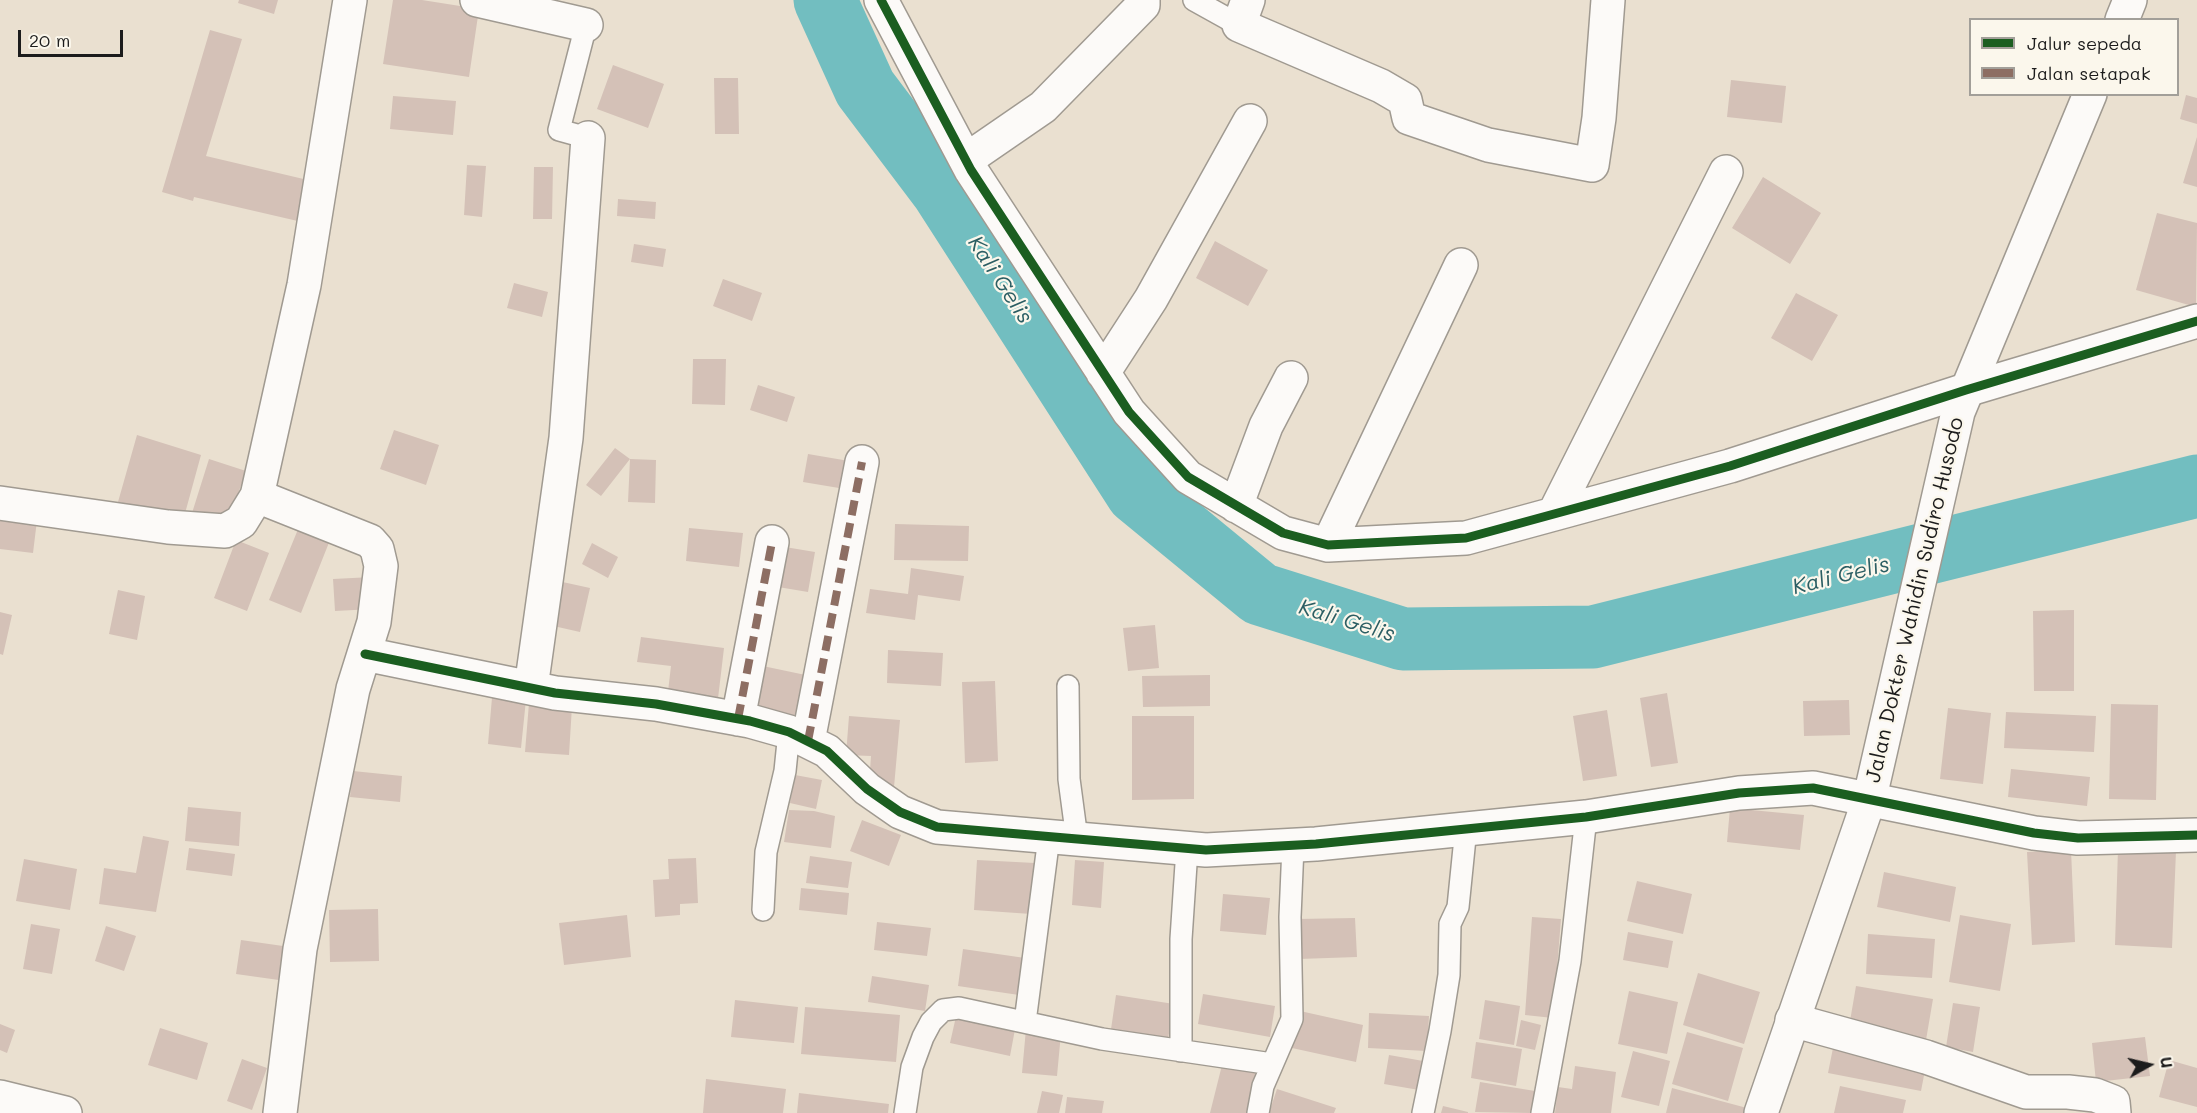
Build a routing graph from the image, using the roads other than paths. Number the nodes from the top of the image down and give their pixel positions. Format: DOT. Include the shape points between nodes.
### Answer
graph roads {
  1 [pos="350,0"];
  2 [pos="477,0"];
  3 [pos="881,0"];
  4 [pos="1143,0"];
  5 [pos="1194,0"];
  6 [pos="1608,0"];
  7 [pos="1243,13"];
  8 [pos="586,25"];
  9 [pos="2089,96"];
  10 [pos="1250,121"];
  11 [pos="588,138"];
  12 [pos="966,160"];
  13 [pos="1726,172"];
  14 [pos="1461,265"];
  15 [pos="2197,321"];
  16 [pos="1103,373"];
  17 [pos="1291,378"];
  18 [pos="1962,401"];
  19 [pos="862,462"];
  20 [pos="257,496"];
  21 [pos="0,503"];
  22 [pos="1236,506"];
  23 [pos="1554,514"];
  24 [pos="772,542"];
  25 [pos="1328,545"];
  26 [pos="365,654"];
  27 [pos="1068,686"];
  28 [pos="531,688"];
  29 [pos="738,719"];
  30 [pos="798,736"];
  31 [pos="1870,797"];
  32 [pos="1586,817"];
  33 [pos="1466,828"];
  34 [pos="2197,835"];
  35 [pos="1063,838"];
  36 [pos="1293,846"];
  37 [pos="1187,849"];
  38 [pos="763,910"];
  39 [pos="1792,1020"];
  40 [pos="1025,1022"];
  41 [pos="1181,1051"];
  42 [pos="1272,1064"];
  43 [pos="0,1097"];
  44 [pos="65,1113"];
  45 [pos="280,1113"];
  46 [pos="904,1113"];
  47 [pos="1258,1113"];
  48 [pos="1423,1113"];
  49 [pos="1542,1113"];
  50 [pos="1761,1113"];
  51 [pos="2114,1113"];
  1 -- 20 [label="street" via="304,285"];
  2 -- 8 [label="street"];
  3 -- 12 [label="street"];
  4 -- 12 [label="street" via="1143,6 1043,107"];
  5 -- 7 [label="lane"];
  6 -- 7 [label="street" via="1592,165 1488,145 1409,118 1405,100"];
  8 -- 11 [label="lane" via="559,130"];
  9 -- 18 [label="street, Jalan Dokter Wahidin Sudiro Husodo"];
  10 -- 16 [label="street" via="1151,299"];
  11 -- 28 [label="street" via="566,438"];
  12 -- 16 [label="street"];
  13 -- 23 [label="street"];
  14 -- 25 [label="street"];
  15 -- 18 [label="street"];
  16 -- 22 [label="street" via="1129,412 1188,477"];
  17 -- 22 [label="street" via="1266,426"];
  18 -- 23 [label="street"];
  18 -- 31 [label="street, Jalan Dokter Wahidin Sudiro Husodo"];
  19 -- 30 [label="street"];
  20 -- 21 [label="street" via="242,522 225,531 168,527"];
  20 -- 26 [label="street" via="354,533 377,549 381,566 374,622"];
  22 -- 25 [label="street" via="1283,533"];
  23 -- 25 [label="street" via="1466,538"];
  24 -- 29 [label="street"];
  26 -- 28 [label="street"];
  26 -- 45 [label="street" via="353,689 300,950"];
  27 -- 35 [label="lane" via="1068,779"];
  28 -- 29 [label="street"];
  29 -- 30 [label="street"];
  30 -- 35 [label="street" via="827,751 867,789 900,812 937,827"];
  30 -- 38 [label="lane" via="785,771 766,852"];
  31 -- 32 [label="street" via="1803,788 1738,793"];
  31 -- 34 [label="street" via="2078,838"];
  31 -- 39 [label="street, Jalan Dokter Wahidin Sudiro Husodo"];
  32 -- 33 [label="street"];
  32 -- 49 [label="lane" via="1570,961"];
  33 -- 36 [label="street"];
  33 -- 48 [label="lane" via="1458,907 1450,924 1449,975"];
  35 -- 37 [label="street"];
  35 -- 40 [label="lane"];
  36 -- 37 [label="street"];
  36 -- 42 [label="lane" via="1292,1019"];
  37 -- 41 [label="lane" via="1181,939"];
  39 -- 50 [label="street, Jalan Dokter Wahidin Sudiro Husodo"];
  39 -- 51 [label="street" via="1926,1057 2026,1092 2095,1095 2113,1102"];
  40 -- 41 [label="lane"];
  40 -- 46 [label="lane" via="959,1008 943,1010 923,1037 912,1067"];
  41 -- 42 [label="lane"];
  42 -- 47 [label="lane"];
  43 -- 44 [label="street"];
}
